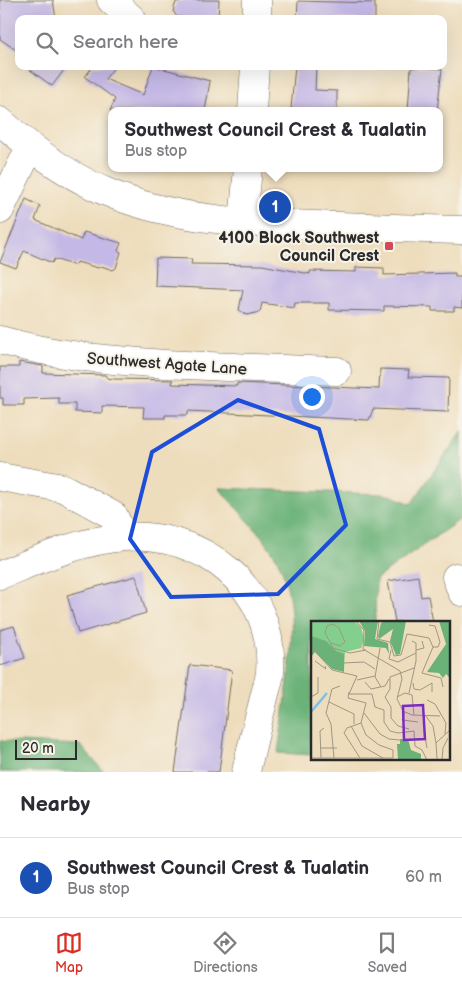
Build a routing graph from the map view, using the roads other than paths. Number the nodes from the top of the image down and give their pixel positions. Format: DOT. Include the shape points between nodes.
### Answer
graph roads {
  1 [pos="111,0"];
  2 [pos="257,0"];
  3 [pos="128,15"];
  4 [pos="257,15"];
  5 [pos="255,70"];
  6 [pos="252,107"];
  7 [pos="0,122"];
  8 [pos="30,147"];
  9 [pos="248,172"];
  10 [pos="0,210"];
  11 [pos="244,222"];
  12 [pos="462,230"];
  13 [pos="0,340"];
  14 [pos="336,371"];
  15 [pos="0,477"];
  16 [pos="123,537"];
  17 [pos="0,576"];
  18 [pos="246,772"];
  1 -- 3 [label="street"];
  2 -- 4 [label="street"];
  5 -- 6 [label="street"];
  7 -- 8 [label="street"];
  8 -- 10 [label="street"];
  8 -- 11 [label="street" via="55,165 112,194 188,216"];
  9 -- 11 [label="street"];
  11 -- 12 [label="street"];
  13 -- 14 [label="street, Southwest Agate Lane" via="32,350 88,359"];
  15 -- 16 [label="street" via="63,488 114,516"];
  16 -- 17 [label="street" via="62,550"];
  16 -- 18 [label="street" via="164,539 186,545 217,562 252,596 266,632 270,672"];
}
